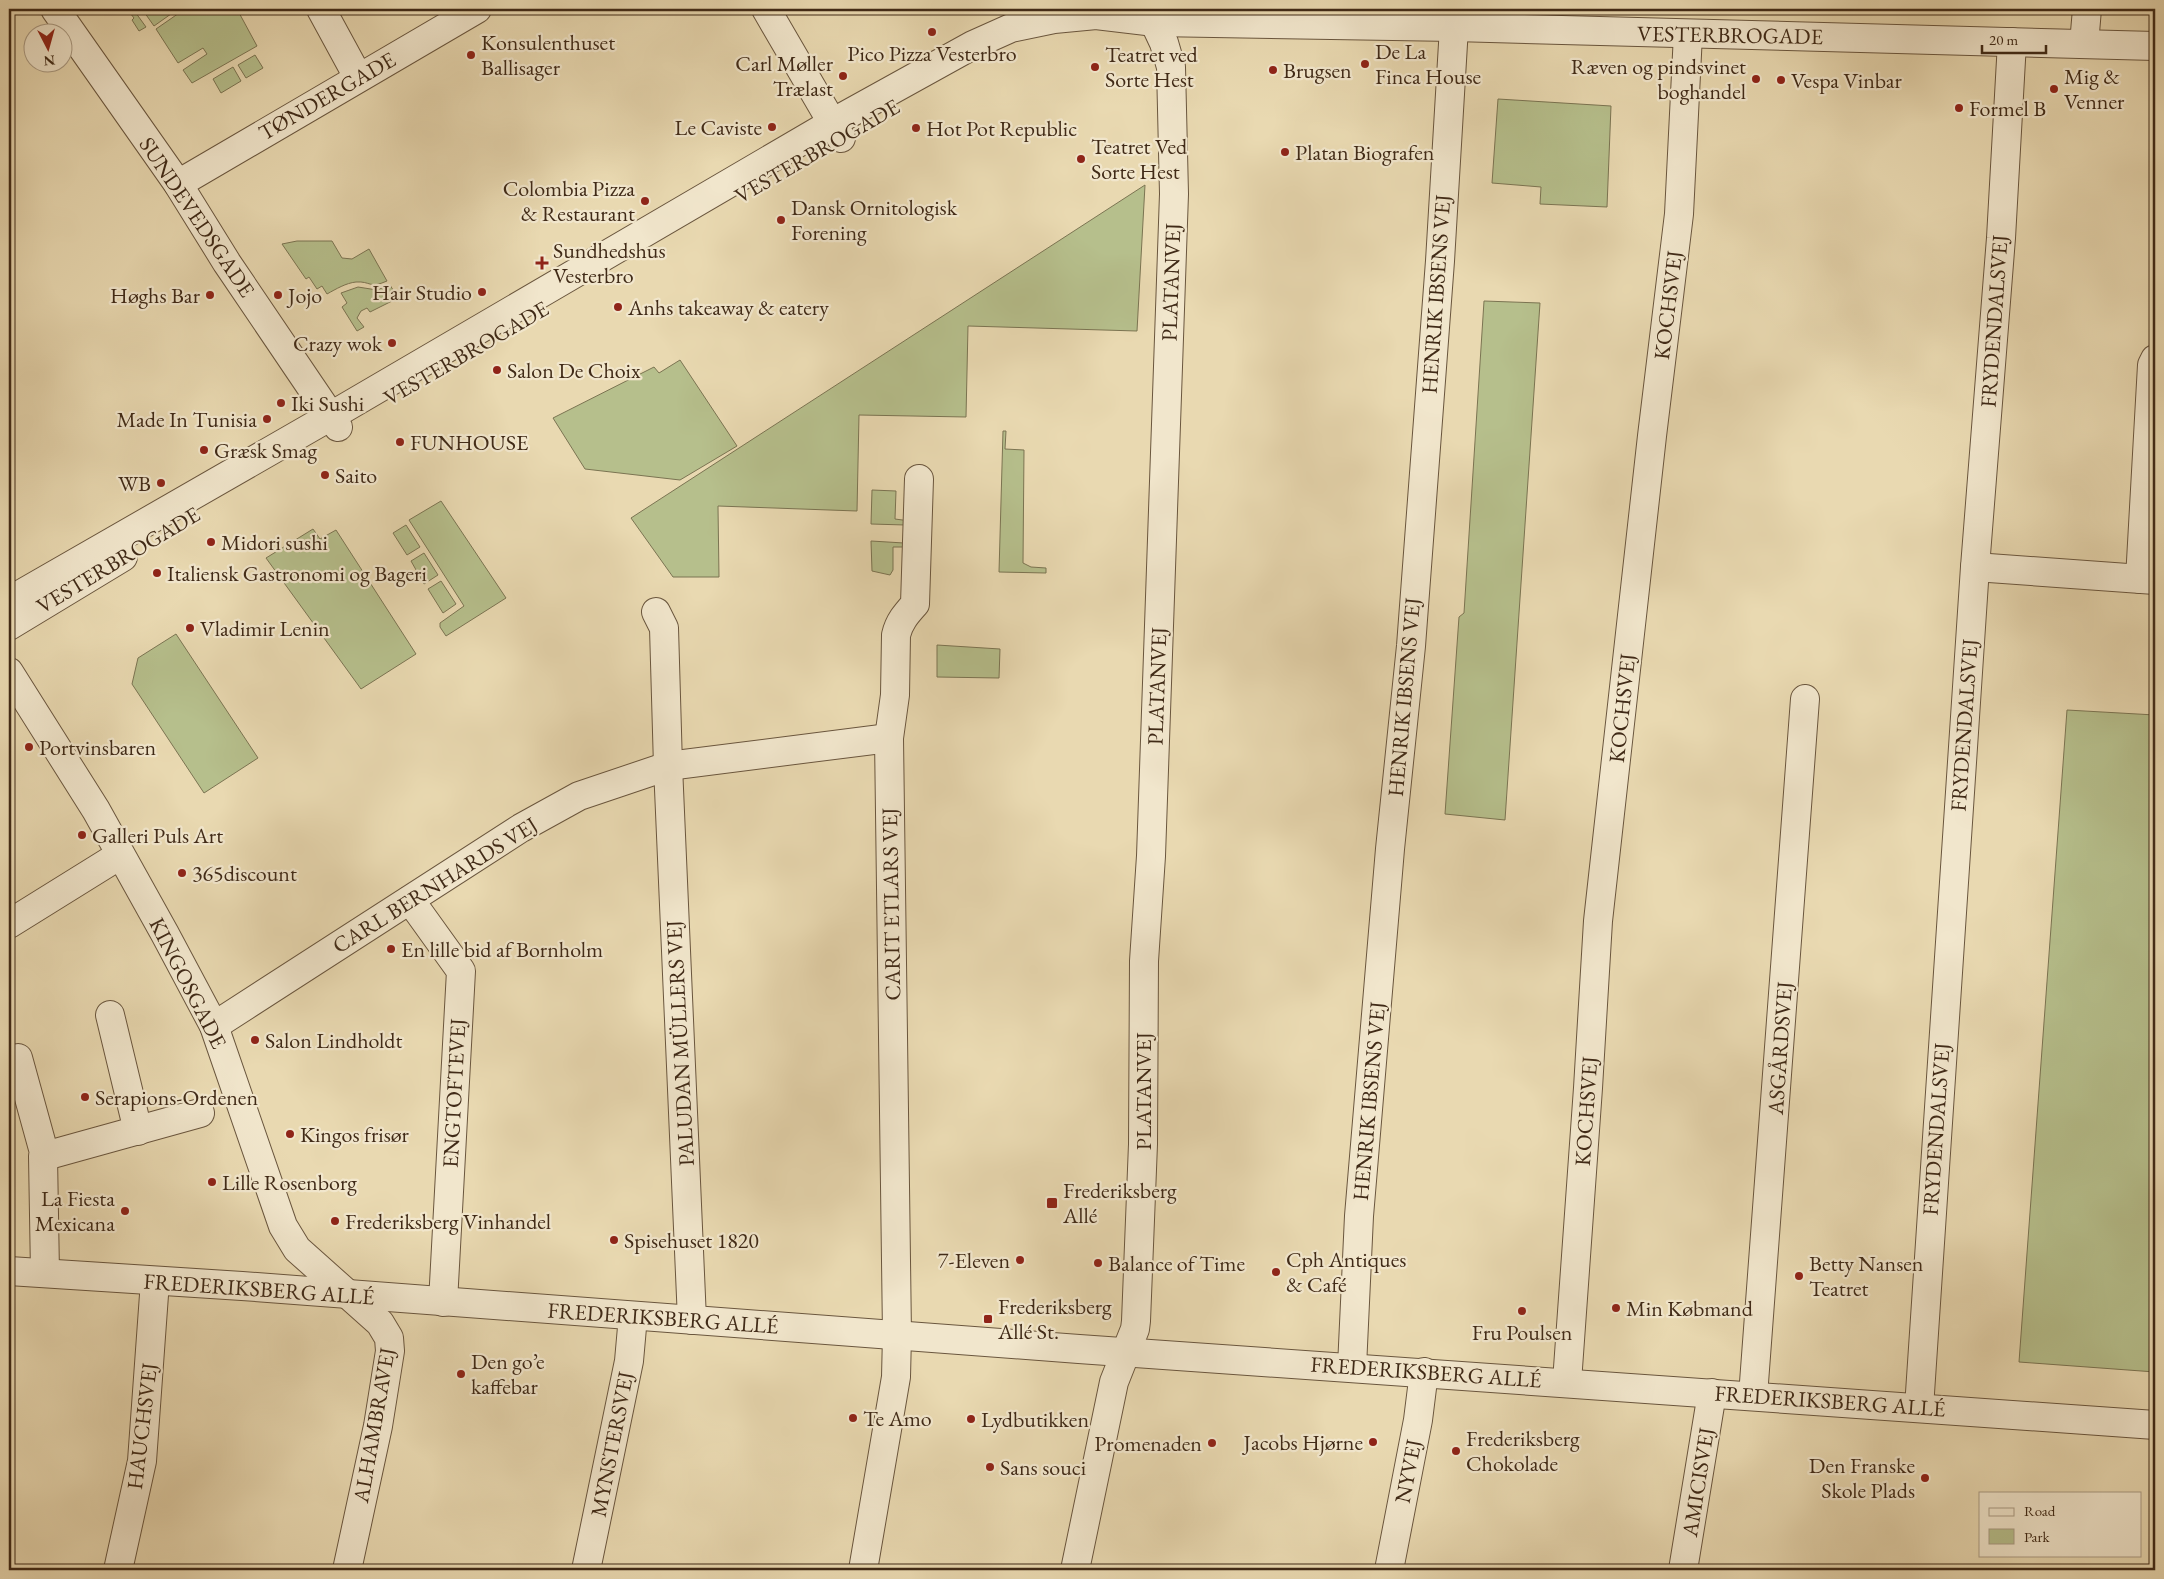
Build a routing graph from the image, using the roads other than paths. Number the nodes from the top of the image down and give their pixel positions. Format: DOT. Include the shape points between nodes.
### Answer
graph roads {
  1 [pos="55,9"];
  2 [pos="321,9"];
  3 [pos="477,9"];
  4 [pos="766,9"];
  5 [pos="2087,9"];
  6 [pos="1151,16"];
  7 [pos="1492,18"];
  8 [pos="1454,27"];
  9 [pos="1688,34"];
  10 [pos="2012,42"];
  11 [pos="2084,44"];
  12 [pos="2155,46"];
  13 [pos="358,77"];
  14 [pos="837,130"];
  15 [pos="178,184"];
  16 [pos="2155,359"];
  17 [pos="334,422"];
  18 [pos="919,479"];
  19 [pos="1974,567"];
  20 [pos="2147,579"];
  21 [pos="9,601"];
  22 [pos="656,612"];
  23 [pos="9,626"];
  24 [pos="9,672"];
  25 [pos="1805,699"];
  26 [pos="889,738"];
  27 [pos="668,766"];
  28 [pos="120,855"];
  29 [pos="410,900"];
  30 [pos="9,924"];
  31 [pos="110,1015"];
  32 [pos="214,1026"];
  33 [pos="18,1058"];
  34 [pos="200,1113"];
  35 [pos="138,1131"];
  36 [pos="45,1156"];
  37 [pos="9,1271"];
  38 [pos="45,1273"];
  39 [pos="155,1281"];
  40 [pos="349,1296"];
  41 [pos="443,1302"];
  42 [pos="633,1316"];
  43 [pos="692,1320"];
  44 [pos="897,1335"];
  45 [pos="1126,1352"];
  46 [pos="1352,1367"];
  47 [pos="1424,1372"];
  48 [pos="1567,1382"];
  49 [pos="1712,1393"];
  50 [pos="1753,1396"];
  51 [pos="1918,1408"];
  52 [pos="2155,1425"];
  53 [pos="118,1570"];
  54 [pos="347,1570"];
  55 [pos="586,1570"];
  56 [pos="863,1570"];
  57 [pos="1075,1570"];
  58 [pos="1389,1570"];
  59 [pos="1683,1570"];
  1 -- 15 [label="street, SUNDEVEDSGADE"];
  2 -- 13 [label="street"];
  3 -- 13 [label="street, TØNDERGADE"];
  4 -- 14 [label="street"];
  5 -- 11 [label="street"];
  6 -- 8 [label="street, VESTERBROGADE"];
  6 -- 14 [label="street, VESTERBROGADE" via="1096,15 1011,28 973,45"];
  6 -- 45 [label="street, PLATANVEJ" via="1168,54 1172,78 1174,194 1152,856 1144,983 1138,1303 1135,1329"];
  7 -- 8 [label="street, VESTERBROGADE"];
  7 -- 9 [label="street, VESTERBROGADE"];
  8 -- 46 [label="street, HENRIK IBSENS VEJ" via="1411,646 1359,1216"];
  9 -- 10 [label="street, VESTERBROGADE"];
  9 -- 48 [label="street, KOCHSVEJ" via="1680,214 1598,921"];
  10 -- 11 [label="street, VESTERBROGADE"];
  10 -- 19 [label="street, FRYDENDALSVEJ" via="2001,238"];
  11 -- 12 [label="street, VESTERBROGADE"];
  13 -- 15 [label="street, TØNDERGADE"];
  14 -- 17 [label="street, VESTERBROGADE"];
  15 -- 17 [label="street, SUNDEVEDSGADE"];
  16 -- 20 [label="street" via="2152,365"];
  17 -- 21 [label="street, VESTERBROGADE"];
  17 -- 23 [label="street, VESTERBROGADE"];
  18 -- 26 [label="street, CARIT ETLARS VEJ" via="915,604 903,617 896,635 895,695"];
  19 -- 20 [label="street"];
  19 -- 51 [label="street, FRYDENDALSVEJ"];
  22 -- 27 [label="street" via="664,628"];
  24 -- 28 [label="street, KINGOSGADE" via="96,810"];
  25 -- 50 [label="street, ASGÅRDSVEJ"];
  26 -- 27 [label="street, CARL BERNHARDS VEJ"];
  26 -- 44 [label="street, CARIT ETLARS VEJ"];
  27 -- 29 [label="street, CARL BERNHARDS VEJ" via="580,796 521,828"];
  27 -- 43 [label="street, PALUDAN MÜLLERS VEJ"];
  28 -- 30 [label="street"];
  28 -- 32 [label="street, KINGOSGADE"];
  29 -- 32 [label="street, CARL BERNHARDS VEJ"];
  29 -- 41 [label="street, ENGTOFTEVEJ" via="461,971"];
  31 -- 35 [label="street"];
  32 -- 40 [label="street, KINGOSGADE" via="283,1226 297,1249"];
  33 -- 36 [label="street"];
  34 -- 35 [label="street"];
  35 -- 36 [label="street"];
  36 -- 38 [label="street"];
  37 -- 38 [label="street, FREDERIKSBERG ALLÉ"];
  38 -- 39 [label="street, FREDERIKSBERG ALLÉ"];
  39 -- 40 [label="street, FREDERIKSBERG ALLÉ"];
  39 -- 53 [label="street, HAUCHSVEJ" via="142,1461"];
  40 -- 41 [label="street, FREDERIKSBERG ALLÉ"];
  40 -- 54 [label="street, ALHAMBRAVEJ" via="386,1330 390,1346 378,1426"];
  41 -- 42 [label="street, FREDERIKSBERG ALLÉ"];
  42 -- 43 [label="street, FREDERIKSBERG ALLÉ"];
  42 -- 55 [label="street, MYNSTERSVEJ" via="629,1362"];
  43 -- 44 [label="street, FREDERIKSBERG ALLÉ"];
  44 -- 45 [label="street, FREDERIKSBERG ALLÉ"];
  44 -- 56 [label="street, CARIT ETLARS VEJ" via="896,1377"];
  45 -- 46 [label="street, FREDERIKSBERG ALLÉ"];
  45 -- 57 [label="street, PLATANVEJ" via="1114,1382"];
  46 -- 47 [label="street, FREDERIKSBERG ALLÉ"];
  47 -- 48 [label="street, FREDERIKSBERG ALLÉ"];
  47 -- 58 [label="street, NYVEJ"];
  48 -- 49 [label="street, FREDERIKSBERG ALLÉ"];
  49 -- 50 [label="street, FREDERIKSBERG ALLÉ"];
  49 -- 59 [label="street, AMICISVEJ"];
  50 -- 51 [label="street, FREDERIKSBERG ALLÉ"];
  51 -- 52 [label="street, FREDERIKSBERG ALLÉ"];
}
